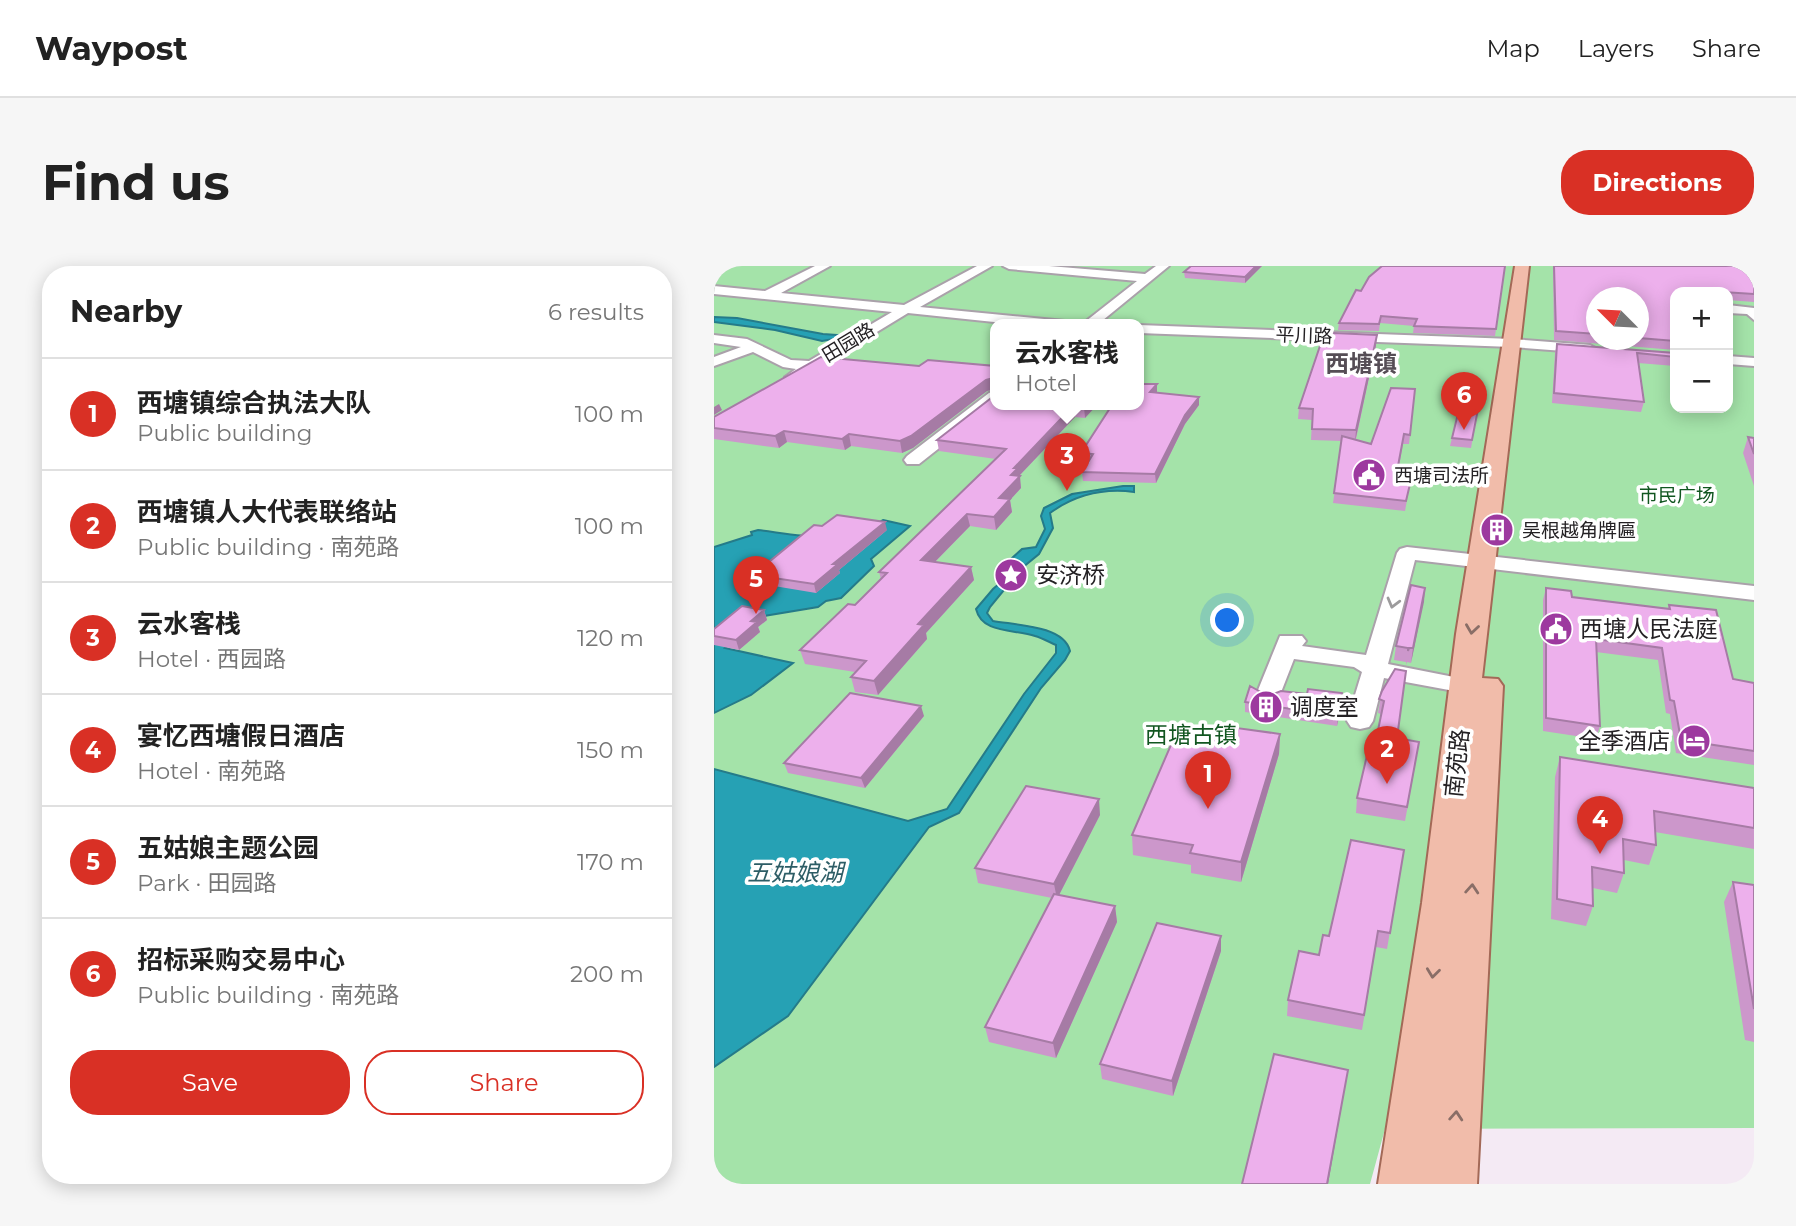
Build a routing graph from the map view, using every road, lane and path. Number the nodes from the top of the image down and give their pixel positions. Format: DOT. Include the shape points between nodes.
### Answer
graph roads {
  1 [pos="824,266"];
  2 [pos="986,266"];
  3 [pos="1009,266"];
  4 [pos="1163,266"];
  5 [pos="1522,266"];
  6 [pos="1531,266"];
  7 [pos="1148,278"];
  8 [pos="714,290"];
  9 [pos="768,295"];
  10 [pos="1733,309"];
  11 [pos="905,310"];
  12 [pos="1733,318"];
  13 [pos="1754,318"];
  14 [pos="1001,319"];
  15 [pos="1096,319"];
  16 [pos="1144,329"];
  17 [pos="714,339"];
  18 [pos="1517,343"];
  19 [pos="754,347"];
  20 [pos="1586,348"];
  21 [pos="1733,360"];
  22 [pos="714,362"];
  23 [pos="1754,362"];
  24 [pos="811,365"];
  25 [pos="781,384"];
  26 [pos="990,400"];
  27 [pos="913,460"];
  28 [pos="1489,561"];
  29 [pos="1754,593"];
  30 [pos="1377,661"];
  31 [pos="1465,686"];
  32 [pos="1269,695"];
  33 [pos="1360,722"];
  34 [pos="1404,1184"];
  35 [pos="1451,1184"];
  1 -- 9 [label="street"];
  2 -- 11 [label="street, 田园路"];
  3 -- 7 [label="street"];
  4 -- 7 [label="street"];
  5 -- 18 [label="main road"];
  6 -- 18 [label="main road, 南苑路"];
  7 -- 15 [label="street"];
  8 -- 9 [label="street"];
  9 -- 11 [label="street"];
  10 -- 13 [label="street" via="1752,311"];
  11 -- 14 [label="street"];
  11 -- 24 [label="street, 田园路"];
  12 -- 13 [label="street"];
  16 -- 18 [label="street, 平川路"];
  17 -- 19 [label="lane"];
  18 -- 20 [label="street, 平川路"];
  18 -- 28 [label="main road, 南苑路"];
  19 -- 22 [label="street"];
  19 -- 24 [label="lane" via="788,364"];
  21 -- 23 [label="street"];
  24 -- 25 [label="street, 田园路"];
  26 -- 27 [label="street"];
  28 -- 29 [label="street"];
  28 -- 30 [label="street, one-way" via="1408,552"];
  28 -- 31 [label="main road, 南苑路, one-way"];
  35 -- 28 [label="main road, 南苑路, one-way"];
  30 -- 31 [label="street"];
  30 -- 32 [label="street" via="1361,662 1286,646"];
  30 -- 33 [label="street"];
  31 -- 34 [label="main road, 南苑路, one-way" via="1442,903"];
}
